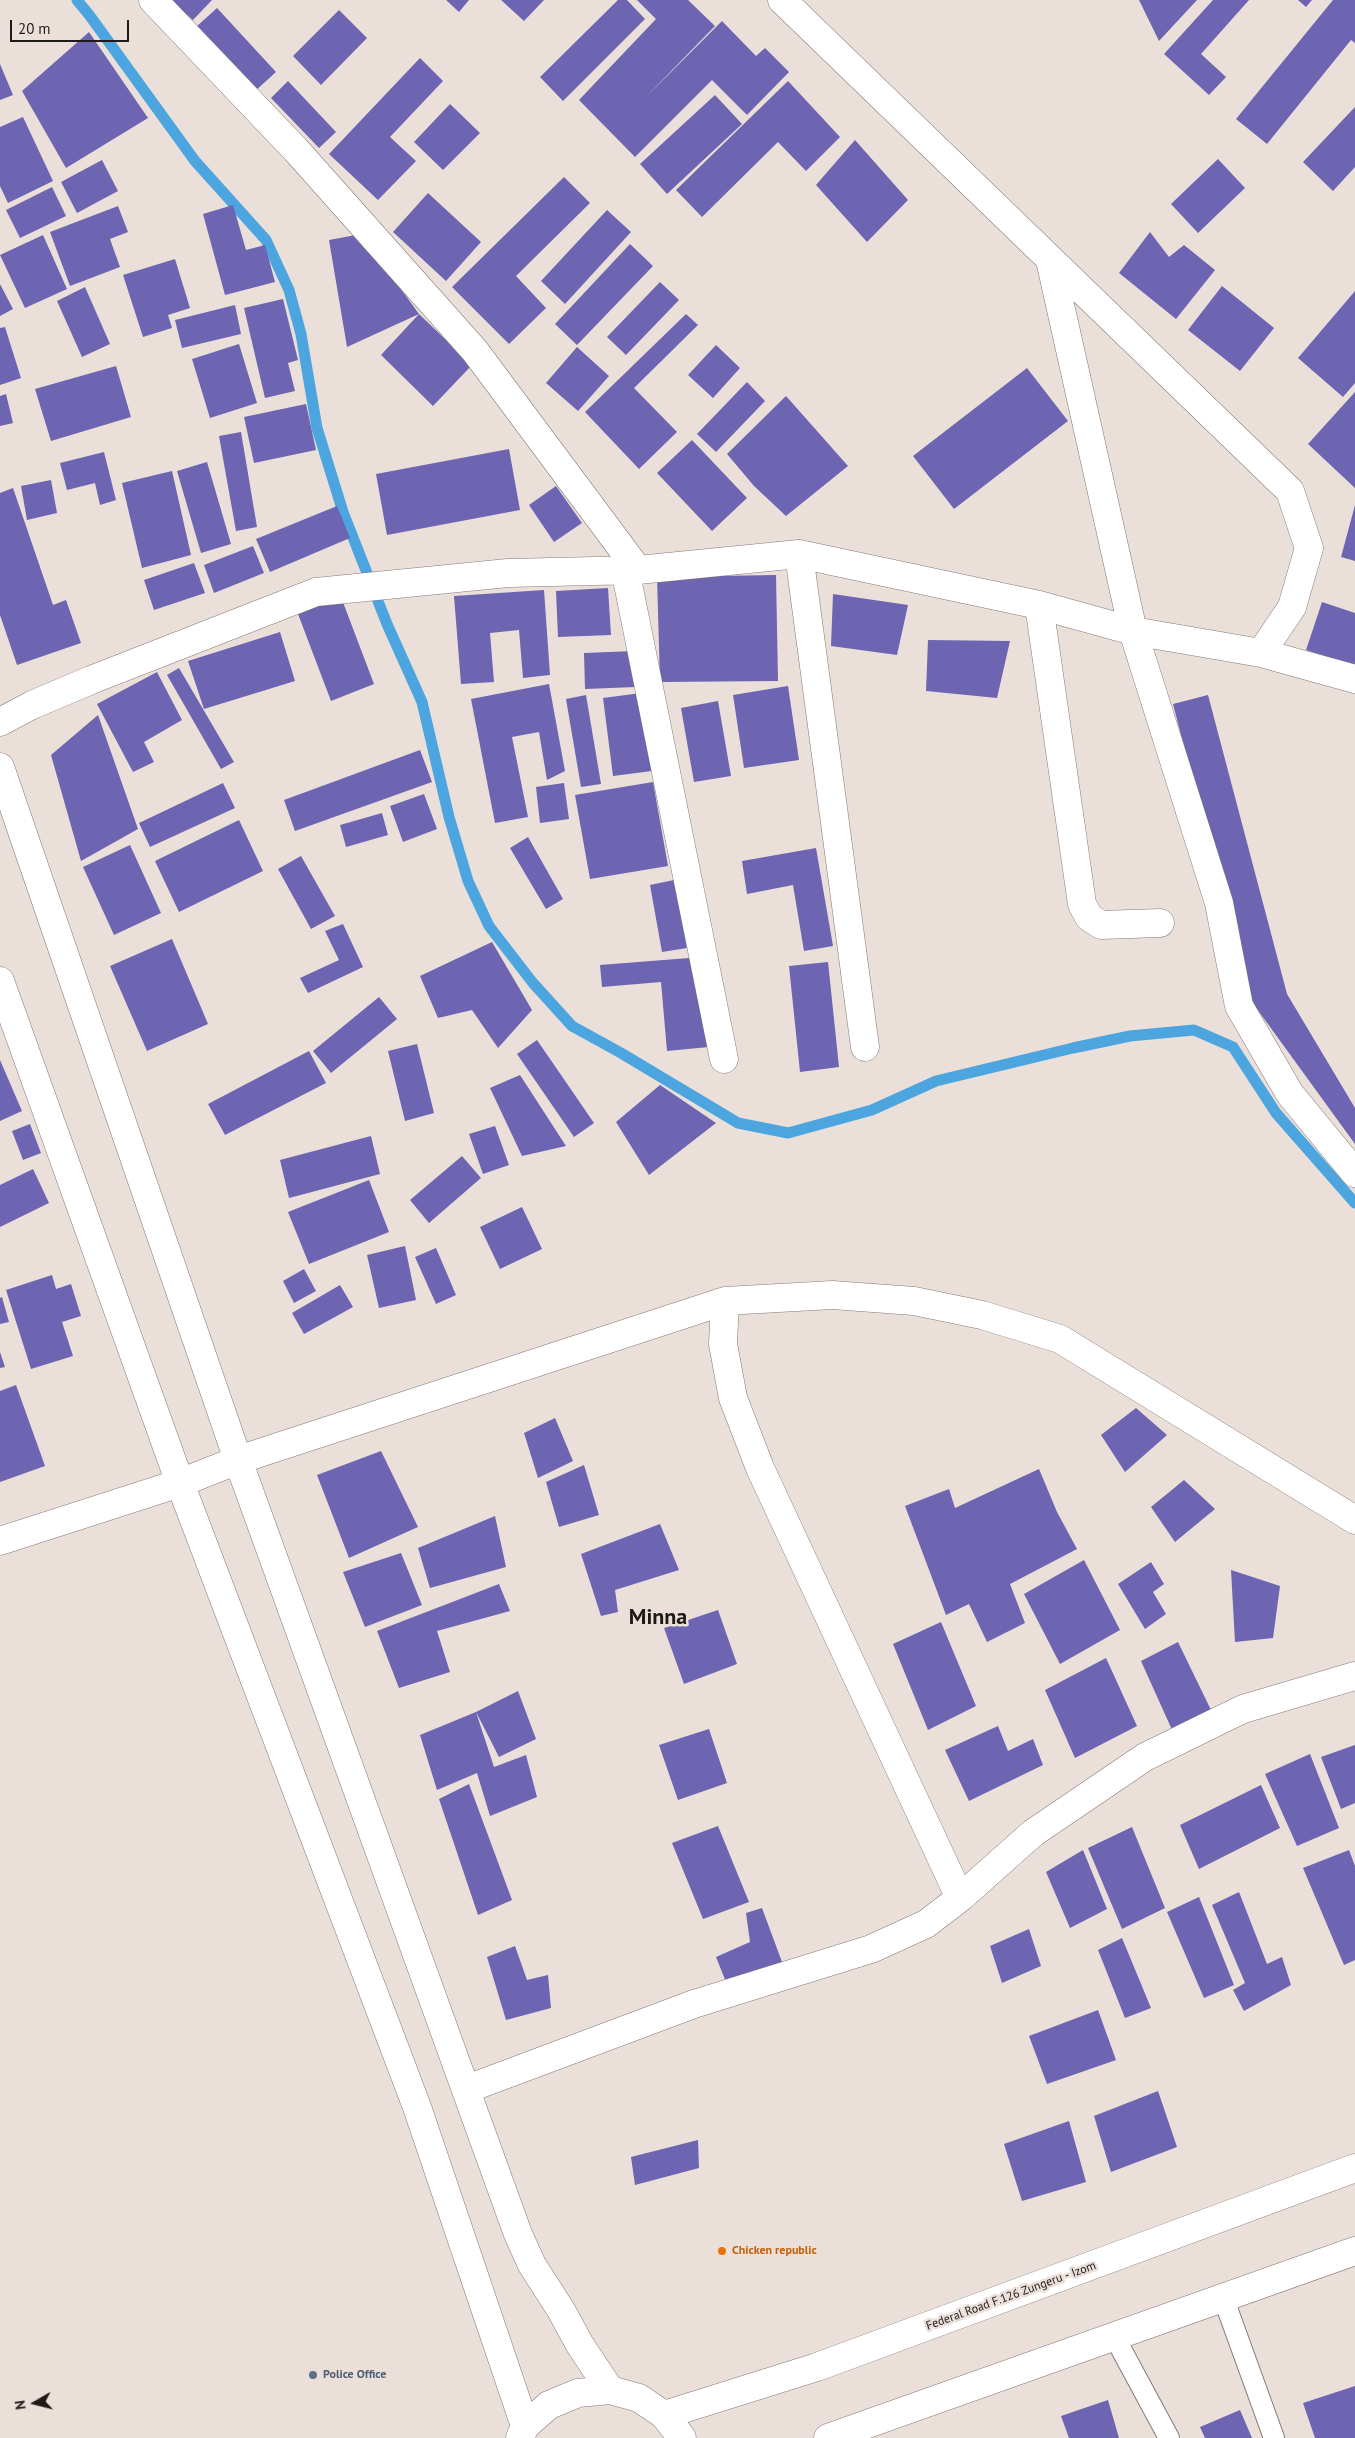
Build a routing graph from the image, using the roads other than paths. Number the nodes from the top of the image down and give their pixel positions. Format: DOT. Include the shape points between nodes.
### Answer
graph roads {
  1 [pos="153,0"];
  2 [pos="782,0"];
  3 [pos="1050,260"];
  4 [pos="799,554"];
  5 [pos="631,570"];
  6 [pos="1039,605"];
  7 [pos="1133,630"];
  8 [pos="1261,653"];
  9 [pos="1355,680"];
  10 [pos="0,722"];
  11 [pos="0,768"];
  12 [pos="1160,923"];
  13 [pos="0,981"];
  14 [pos="865,1047"];
  15 [pos="724,1059"];
  16 [pos="1355,1173"];
  17 [pos="725,1301"];
  18 [pos="238,1460"];
  19 [pos="180,1483"];
  20 [pos="1355,1520"];
  21 [pos="0,1541"];
  22 [pos="1355,1676"];
  23 [pos="960,1898"];
  24 [pos="467,2089"];
  25 [pos="1355,2168"];
  26 [pos="1355,2251"];
  27 [pos="1223,2297"];
  28 [pos="1114,2336"];
  29 [pos="610,2390"];
  30 [pos="664,2415"];
  31 [pos="522,2432"];
  32 [pos="682,2438"];
  33 [pos="828,2438"];
  34 [pos="1169,2438"];
  35 [pos="1274,2438"];
  1 -- 5 [label="street" via="296,150 475,351"];
  2 -- 3 [label="street"];
  3 -- 7 [label="street"];
  3 -- 8 [label="street" via="1290,491 1308,548 1292,607"];
  4 -- 5 [label="street"];
  4 -- 6 [label="street"];
  4 -- 14 [label="street"];
  5 -- 10 [label="street" via="508,573 316,592 91,680"];
  5 -- 15 [label="street"];
  6 -- 7 [label="street"];
  6 -- 12 [label="street" via="1082,904 1089,917 1101,924"];
  7 -- 8 [label="street"];
  7 -- 16 [label="street" via="1219,903 1239,1006 1290,1094"];
  8 -- 9 [label="street"];
  11 -- 18 [label="street"];
  13 -- 19 [label="street"];
  17 -- 18 [label="street"];
  17 -- 20 [label="street" via="832,1295 914,1301 982,1315 1060,1339"];
  17 -- 23 [label="street" via="723,1344 733,1398 760,1468"];
  18 -- 19 [label="street"];
  18 -- 24 [label="street"];
  19 -- 21 [label="street"];
  19 -- 31 [label="street" via="417,2107"];
  22 -- 23 [label="street" via="1243,1709 1145,1757 1033,1833"];
  23 -- 24 [label="street" via="926,1924 871,1949 694,2004"];
  24 -- 29 [label="street" via="532,2265"];
  25 -- 30 [label="street, Federal Road F.126 Zungeru - Izom" via="817,2367"];
  26 -- 27 [label="street"];
  27 -- 28 [label="street"];
  27 -- 35 [label="lane"];
  28 -- 33 [label="street"];
  28 -- 34 [label="lane"];
  29 -- 30 [label="street" via="639,2398"];
  29 -- 31 [label="street" via="578,2392 549,2404"];
  30 -- 32 [label="street"];
}
